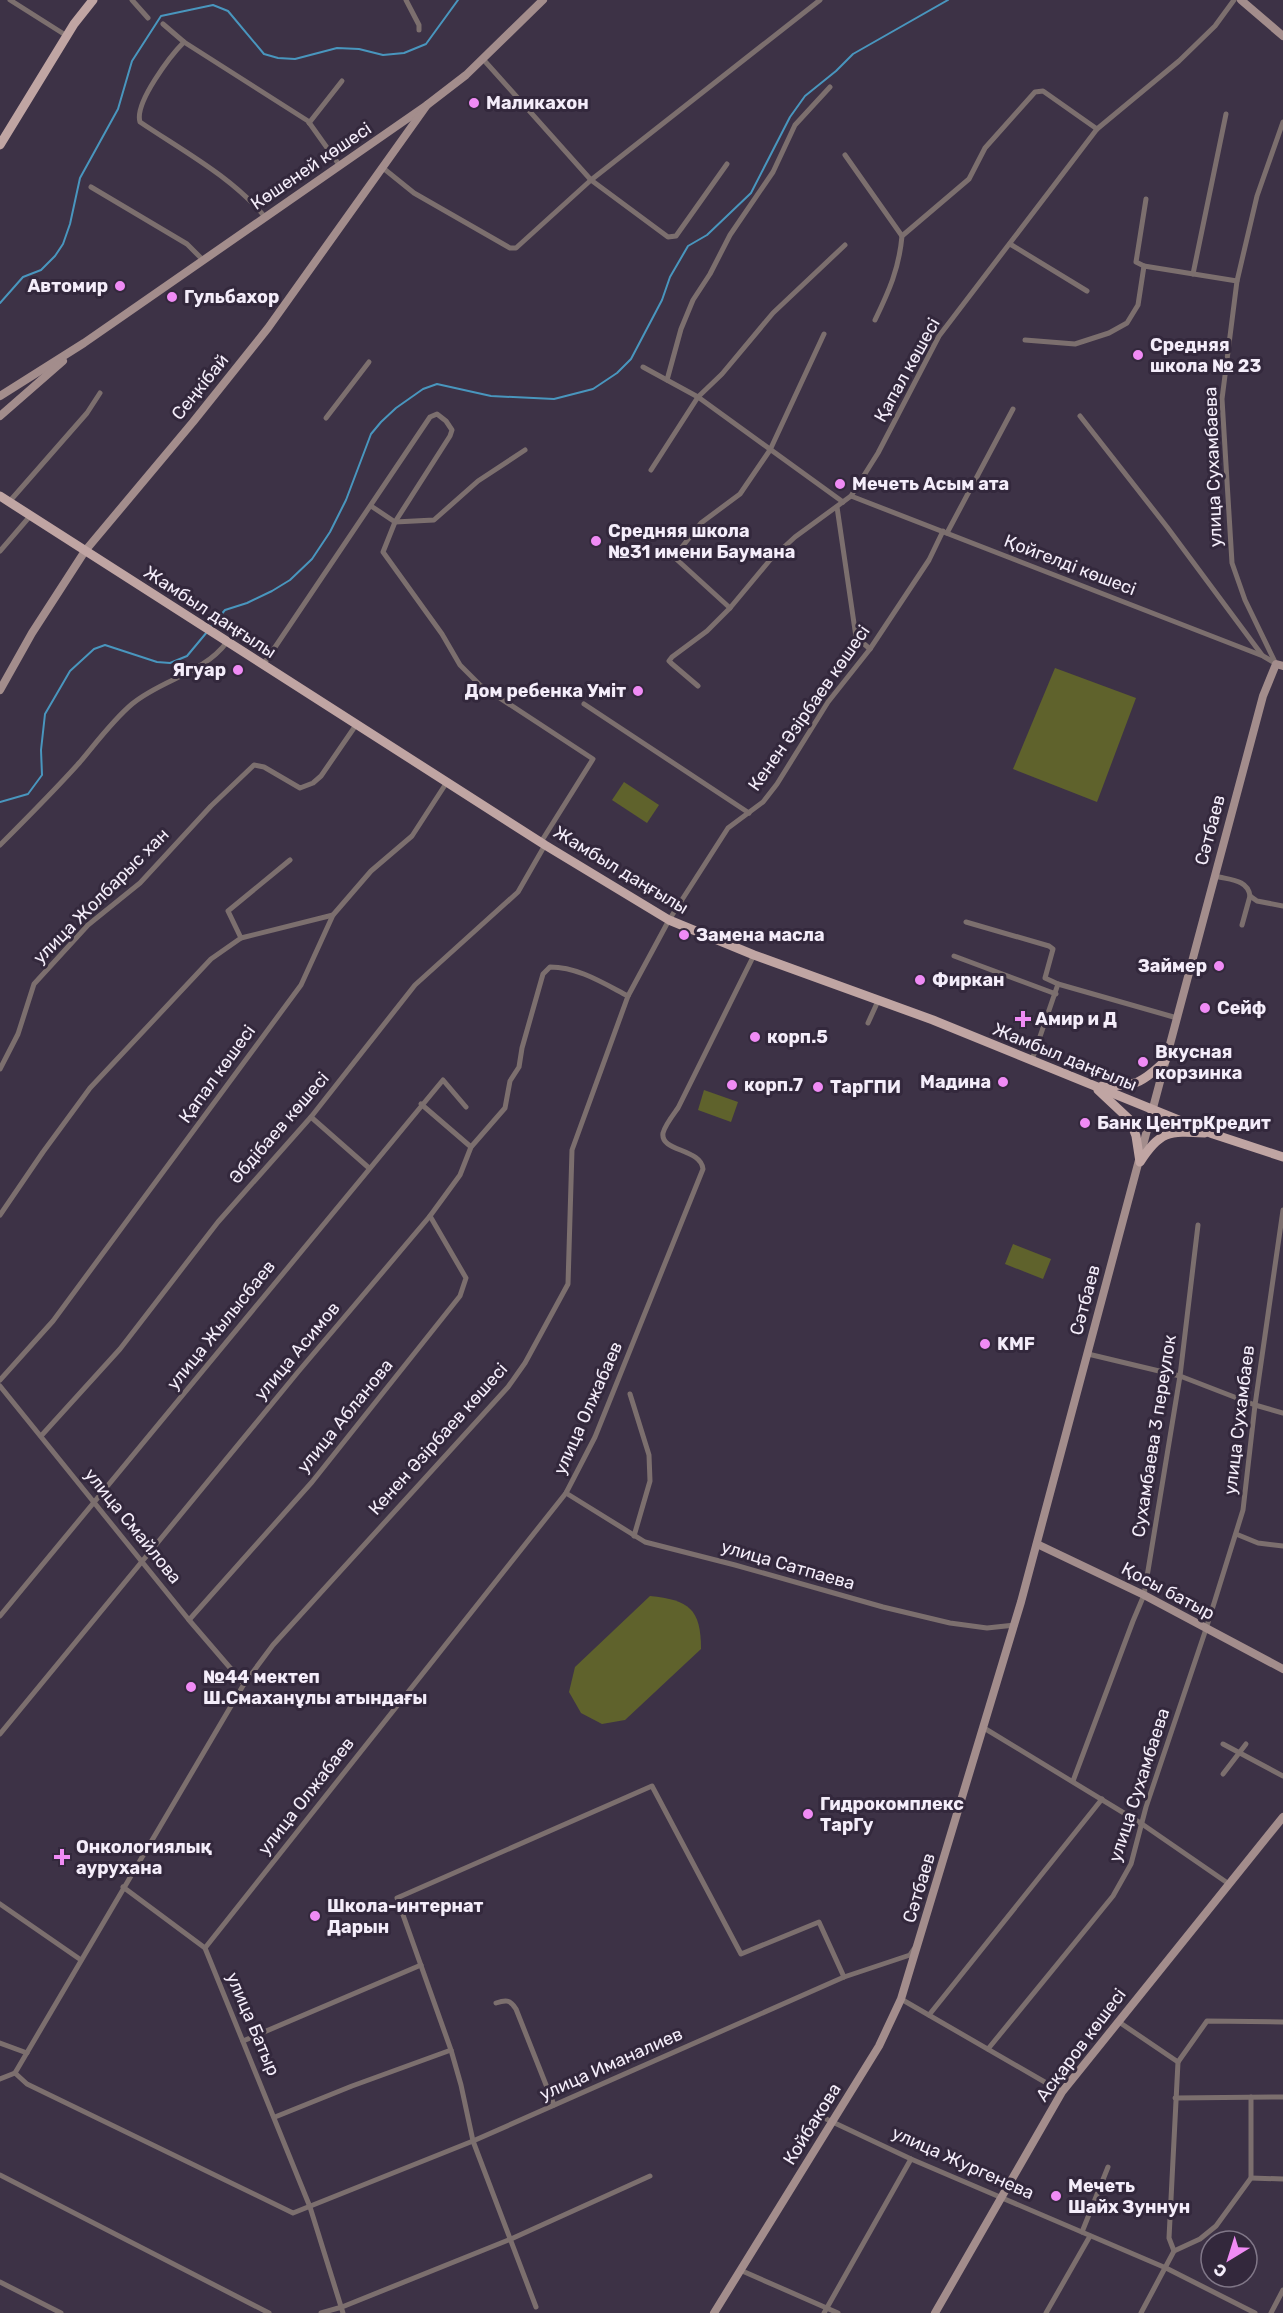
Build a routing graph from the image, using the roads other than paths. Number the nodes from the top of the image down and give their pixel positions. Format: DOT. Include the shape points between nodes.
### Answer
graph roads {
  1 [pos="10,0"];
  2 [pos="93,0"];
  3 [pos="132,0"];
  4 [pos="406,0"];
  5 [pos="543,0"];
  6 [pos="820,0"];
  7 [pos="1234,0"];
  8 [pos="1241,0"];
  9 [pos="1256,0"];
  10 [pos="1248,7"];
  11 [pos="148,18"];
  12 [pos="163,24"];
  13 [pos="419,30"];
  14 [pos="67,36"];
  15 [pos="1283,36"];
  16 [pos="184,42"];
  17 [pos="482,58"];
  18 [pos="342,81"];
  19 [pos="830,87"];
  20 [pos="427,105"];
  21 [pos="1226,114"];
  22 [pos="309,123"];
  23 [pos="1283,124"];
  24 [pos="1097,129"];
  25 [pos="0,145"];
  26 [pos="845,155"];
  27 [pos="727,164"];
  28 [pos="340,166"];
  29 [pos="383,168"];
  30 [pos="591,180"];
  31 [pos="91,187"];
  32 [pos="1146,200"];
  33 [pos="265,218"];
  34 [pos="902,236"];
  35 [pos="1010,244"];
  36 [pos="845,245"];
  37 [pos="203,260"];
  38 [pos="1144,266"];
  39 [pos="1193,274"];
  40 [pos="1237,281"];
  41 [pos="1088,291"];
  42 [pos="875,320"];
  43 [pos="824,334"];
  44 [pos="1025,340"];
  45 [pos="84,343"];
  46 [pos="369,362"];
  47 [pos="643,367"];
  48 [pos="667,380"];
  49 [pos="100,393"];
  50 [pos="0,396"];
  51 [pos="698,397"];
  52 [pos="1013,409"];
  53 [pos="0,416"];
  54 [pos="1080,416"];
  55 [pos="326,418"];
  56 [pos="525,450"];
  57 [pos="770,450"];
  58 [pos="651,470"];
  59 [pos="851,496"];
  60 [pos="4,499"];
  61 [pos="843,502"];
  62 [pos="370,506"];
  63 [pos="837,507"];
  64 [pos="31,515"];
  65 [pos="395,522"];
  66 [pos="945,532"];
  67 [pos="0,551"];
  68 [pos="85,551"];
  69 [pos="730,608"];
  70 [pos="227,642"];
  71 [pos="870,649"];
  72 [pos="1263,656"];
  73 [pos="263,665"];
  74 [pos="1280,665"];
  75 [pos="698,686"];
  76 [pos="0,690"];
  77 [pos="584,704"];
  78 [pos="356,724"];
  79 [pos="447,782"];
  80 [pos="749,813"];
  81 [pos="543,844"];
  82 [pos="0,845"];
  83 [pos="290,860"];
  84 [pos="1215,876"];
  85 [pos="1251,896"];
  86 [pos="1283,906"];
  87 [pos="333,915"];
  88 [pos="669,920"];
  89 [pos="966,922"];
  90 [pos="1242,926"];
  91 [pos="241,938"];
  92 [pos="754,955"];
  93 [pos="954,956"];
  94 [pos="1058,984"];
  95 [pos="1056,994"];
  96 [pos="628,996"];
  97 [pos="878,1001"];
  98 [pos="1177,1018"];
  99 [pos="868,1023"];
  100 [pos="1166,1060"];
  101 [pos="1032,1062"];
  102 [pos="0,1069"];
  103 [pos="1094,1086"];
  104 [pos="421,1104"];
  105 [pos="466,1107"];
  106 [pos="1153,1109"];
  107 [pos="311,1117"];
  108 [pos="1213,1134"];
  109 [pos="471,1147"];
  110 [pos="1283,1157"];
  111 [pos="1140,1162"];
  112 [pos="369,1168"];
  113 [pos="1283,1210"];
  114 [pos="0,1215"];
  115 [pos="430,1216"];
  116 [pos="1198,1225"];
  117 [pos="1088,1354"];
  118 [pos="1180,1376"];
  119 [pos="0,1380"];
  120 [pos="0,1386"];
  121 [pos="630,1394"];
  122 [pos="1255,1405"];
  123 [pos="1283,1413"];
  124 [pos="41,1436"];
  125 [pos="566,1493"];
  126 [pos="95,1503"];
  127 [pos="1236,1534"];
  128 [pos="634,1536"];
  129 [pos="1037,1544"];
  130 [pos="1283,1546"];
  131 [pos="141,1562"];
  132 [pos="1144,1595"];
  133 [pos="0,1616"];
  134 [pos="189,1620"];
  135 [pos="1015,1625"];
  136 [pos="1206,1629"];
  137 [pos="1283,1670"];
  138 [pos="244,1684"];
  139 [pos="984,1728"];
  140 [pos="0,1734"];
  141 [pos="1223,1744"];
  142 [pos="1246,1744"];
  143 [pos="1240,1753"];
  144 [pos="1223,1774"];
  145 [pos="1283,1776"];
  146 [pos="1073,1781"];
  147 [pos="1102,1799"];
  148 [pos="1283,1817"];
  149 [pos="1142,1824"];
  150 [pos="1229,1884"];
  151 [pos="123,1887"];
  152 [pos="0,1904"];
  153 [pos="920,1943"];
  154 [pos="205,1948"];
  155 [pos="81,1960"];
  156 [pos="421,1965"];
  157 [pos="844,1977"];
  158 [pos="901,1999"];
  159 [pos="496,2003"];
  160 [pos="928,2015"];
  161 [pos="1119,2022"];
  162 [pos="1283,2022"];
  163 [pos="243,2041"];
  164 [pos="0,2043"];
  165 [pos="988,2049"];
  166 [pos="451,2050"];
  167 [pos="27,2053"];
  168 [pos="1178,2062"];
  169 [pos="15,2073"];
  170 [pos="0,2079"];
  171 [pos="1062,2092"];
  172 [pos="1251,2097"];
  173 [pos="1283,2097"];
  174 [pos="1175,2098"];
  175 [pos="554,2105"];
  176 [pos="822,2117"];
  177 [pos="275,2118"];
  178 [pos="833,2121"];
  179 [pos="473,2141"];
  180 [pos="911,2158"];
  181 [pos="1108,2167"];
  182 [pos="0,2175"];
  183 [pos="650,2176"];
  184 [pos="1251,2178"];
  185 [pos="1283,2178"];
  186 [pos="1002,2196"];
  187 [pos="310,2207"];
  188 [pos="1082,2232"];
  189 [pos="1090,2236"];
  190 [pos="511,2239"];
  191 [pos="1174,2251"];
  192 [pos="1166,2268"];
  193 [pos="740,2270"];
  194 [pos="0,2282"];
  195 [pos="1283,2290"];
  196 [pos="537,2307"];
  197 [pos="342,2310"];
  198 [pos="825,2311"];
  199 [pos="61,2313"];
  200 [pos="269,2313"];
  201 [pos="321,2313"];
  202 [pos="714,2313"];
  203 [pos="838,2313"];
  204 [pos="935,2313"];
  205 [pos="1046,2313"];
  206 [pos="1141,2313"];
  207 [pos="1255,2313"];
  208 [pos="1271,2313"];
  1 -- 14 [label="street"];
  2 -- 14 [label="main road"];
  3 -- 11 [label="street"];
  4 -- 13 [label="street"];
  5 -- 17 [label="street, Көшеней көшесі"];
  6 -- 30 [label="street"];
  7 -- 24 [label="street, Қапал көшесі" via="1215,26 1179,61"];
  8 -- 10 [label="street"];
  9 -- 10 [label="street"];
  10 -- 15 [label="street"];
  12 -- 16 [label="street"];
  14 -- 25 [label="main road"];
  16 -- 22 [label="street"];
  16 -- 33 [label="street" via="169,57 145,98 139,112 140,122 250,199"];
  17 -- 20 [label="street, Көшеней көшесі"];
  17 -- 30 [label="street"];
  18 -- 22 [label="street"];
  19 -- 48 [label="street" via="795,125 773,172 730,235 693,300"];
  20 -- 28 [label="street, Көшеней көшесі"];
  20 -- 29 [label="street, Сеңкібай"];
  21 -- 39 [label="street"];
  22 -- 28 [label="street"];
  23 -- 40 [label="street, улица Сухамбаева" via="1257,196"];
  24 -- 34 [label="street" via="1042,91 1035,92 985,148 969,179"];
  24 -- 35 [label="street, Қапал көшесі"];
  26 -- 34 [label="street"];
  27 -- 30 [label="street" via="672,238"];
  28 -- 33 [label="street, Көшеней көшесі"];
  29 -- 30 [label="street" via="414,193 510,248 516,248"];
  29 -- 68 [label="street, Сеңкібай" via="268,328"];
  31 -- 37 [label="street" via="187,244"];
  32 -- 38 [label="street" via="1136,262"];
  33 -- 37 [label="street, Көшеней көшесі"];
  34 -- 42 [label="street" via="893,284"];
  35 -- 41 [label="street"];
  35 -- 59 [label="street, Қапал көшесі" via="939,336"];
  36 -- 51 [label="street" via="773,313"];
  37 -- 45 [label="street, Көшеней көшесі"];
  38 -- 39 [label="street"];
  38 -- 44 [label="street" via="1138,305 1127,323 1075,344"];
  39 -- 40 [label="street"];
  40 -- 74 [label="street, улица Сухамбаева" via="1222,399 1232,563 1245,600"];
  43 -- 57 [label="street"];
  45 -- 50 [label="street, Көшеней көшесі"];
  45 -- 53 [label="street, Көшеней көшесі"];
  46 -- 55 [label="street"];
  47 -- 48 [label="street"];
  48 -- 51 [label="street"];
  49 -- 60 [label="street" via="87,413"];
  51 -- 57 [label="street"];
  51 -- 58 [label="street"];
  52 -- 66 [label="street, Кенен Әзірбаев көшесі"];
  54 -- 72 [label="street"];
  56 -- 65 [label="street" via="478,481 434,520"];
  57 -- 61 [label="street"];
  57 -- 69 [label="street" via="740,494 701,523 674,557"];
  59 -- 61 [label="street, Қапал көшесі"];
  59 -- 66 [label="street, Қойгелді көшесі"];
  60 -- 64 [label="main road, Жамбыл даңғылы"];
  61 -- 63 [label="street, Қапал көшесі"];
  62 -- 65 [label="street"];
  62 -- 65 [label="street" via="430,417 437,414 452,430 450,436"];
  62 -- 73 [label="street"];
  63 -- 69 [label="street, Қапал көшесі" via="786,544"];
  63 -- 71 [label="street" via="856,637"];
  64 -- 67 [label="street"];
  64 -- 68 [label="main road, Жамбыл даңғылы"];
  65 -- 81 [label="street, Әбдібаев көшесі" via="383,552 460,665 480,685 593,759"];
  66 -- 71 [label="street, Кенен Әзірбаев көшесі"];
  66 -- 72 [label="street, Қойгелді көшесі"];
  68 -- 70 [label="main road, Жамбыл даңғылы"];
  68 -- 76 [label="street, Сеңкібай"];
  69 -- 75 [label="street, Қапал көшесі" via="669,661"];
  70 -- 73 [label="main road, Жамбыл даңғылы"];
  70 -- 82 [label="street" via="188,674 131,704"];
  71 -- 80 [label="street, Кенен Әзірбаев көшесі" via="828,702 777,784"];
  72 -- 74 [label="street, Қойгелді көшесі"];
  73 -- 78 [label="main road, Жамбыл даңғылы"];
  74 -- 84 [label="street, Сәтбаев" via="1263,696"];
  77 -- 80 [label="street"];
  78 -- 79 [label="main road, Жамбыл даңғылы"];
  78 -- 102 [label="street, улица Жолбарыс хан" via="313,783 300,788 264,766 254,765 140,883 88,925 34,984 18,1034"];
  79 -- 81 [label="main road, Жамбыл даңғылы"];
  79 -- 87 [label="street, Қапал көшесі" via="412,836 371,871"];
  80 -- 88 [label="street, Кенен Әзірбаев көшесі" via="728,828"];
  81 -- 88 [label="main road, Жамбыл даңғылы"];
  81 -- 107 [label="street, Әбдібаев көшесі" via="518,892 415,985"];
  83 -- 91 [label="street" via="228,911"];
  84 -- 85 [label="street" via="1244,884"];
  84 -- 98 [label="street, Сәтбаев"];
  85 -- 86 [label="street" via="1257,902"];
  85 -- 90 [label="street"];
  87 -- 91 [label="street"];
  87 -- 119 [label="street, Қапал көшесі" via="301,985 53,1321"];
  88 -- 92 [label="main road, Жамбыл даңғылы"];
  88 -- 96 [label="street, Кенен Әзірбаев көшесі"];
  89 -- 94 [label="street" via="1049,946 1053,949 1045,978"];
  91 -- 114 [label="street" via="211,959 90,1088"];
  92 -- 97 [label="main road, Жамбыл даңғылы"];
  92 -- 125 [label="street, улица Олжабаев" via="664,1130 666,1143 698,1158 703,1169 595,1437"];
  93 -- 95 [label="street"];
  94 -- 95 [label="street"];
  94 -- 98 [label="street"];
  95 -- 101 [label="street"];
  96 -- 109 [label="street, улица Асимов" via="587,975 550,967 543,974 505,1108"];
  96 -- 138 [label="street, Кенен Әзірбаев көшесі" via="572,1150 568,1284 525,1363 508,1387 273,1645"];
  97 -- 99 [label="street"];
  97 -- 101 [label="main road, Жамбыл даңғылы"];
  98 -- 100 [label="street, Сәтбаев"];
  100 -- 103 [label="main road" via="1141,1083"];
  100 -- 106 [label="street, Сәтбаев"];
  101 -- 103 [label="main road, Жамбыл даңғылы"];
  103 -- 106 [label="main road, Жамбыл даңғылы"];
  103 -- 111 [label="main road" via="1130,1120"];
  104 -- 105 [label="street, улица Жылысбаев" via="443,1080"];
  104 -- 109 [label="street"];
  104 -- 112 [label="street, улица Жылысбаев"];
  106 -- 108 [label="main road, Жамбыл даңғылы"];
  106 -- 111 [label="street, Сәтбаев"];
  107 -- 112 [label="street"];
  107 -- 124 [label="street, Әбдібаев көшесі" via="218,1222 120,1349"];
  108 -- 110 [label="main road, Жамбыл даңғылы"];
  108 -- 111 [label="main road" via="1176,1132 1162,1136"];
  109 -- 115 [label="street, улица Асимов" via="460,1175"];
  111 -- 117 [label="street, Сәтбаев"];
  112 -- 126 [label="street, улица Жылысбаев"];
  113 -- 122 [label="street, улица Сухамбаев"];
  115 -- 131 [label="street, улица Асимов"];
  115 -- 134 [label="street, улица Абланова" via="466,1278 460,1296 312,1482"];
  116 -- 118 [label="street, Сухамбаева 3 переулок"];
  117 -- 118 [label="street"];
  117 -- 129 [label="street, Сәтбаев"];
  118 -- 122 [label="street"];
  118 -- 132 [label="street, Сухамбаева 3 переулок"];
  120 -- 124 [label="street, улица Смайлова"];
  121 -- 128 [label="street" via="650,1455 650,1481"];
  122 -- 123 [label="street"];
  122 -- 127 [label="street, улица Сухамбаев" via="1243,1510"];
  124 -- 126 [label="street, улица Смайлова"];
  125 -- 128 [label="street, улица Сатпаева"];
  125 -- 154 [label="street, улица Олжабаев"];
  126 -- 131 [label="street, улица Смайлова"];
  126 -- 133 [label="street, улица Жылысбаев"];
  127 -- 130 [label="street" via="1258,1543"];
  127 -- 136 [label="street, улица Сухамбаев"];
  128 -- 135 [label="street, улица Сатпаева" via="950,1623 987,1628"];
  129 -- 132 [label="street, Қосы батыр"];
  129 -- 135 [label="street, Сәтбаев"];
  131 -- 134 [label="street, улица Смайлова"];
  131 -- 140 [label="street, улица Асимов"];
  132 -- 136 [label="street, Қосы батыр"];
  132 -- 146 [label="street, Сухамбаева 3 переулок"];
  134 -- 138 [label="street, улица Смайлова"];
  135 -- 139 [label="street, Сәтбаев"];
  136 -- 137 [label="street, Қосы батыр"];
  136 -- 149 [label="street, улица Сухамбаева"];
  138 -- 151 [label="street, Кенен Әзірбаев көшесі"];
  139 -- 146 [label="street"];
  139 -- 153 [label="street, Сәтбаев"];
  141 -- 143 [label="street"];
  142 -- 143 [label="street"];
  143 -- 144 [label="street"];
  143 -- 145 [label="street"];
  146 -- 147 [label="street"];
  147 -- 149 [label="street"];
  147 -- 160 [label="street"];
  148 -- 150 [label="street, Асқаров көшесі"];
  149 -- 150 [label="street"];
  149 -- 165 [label="street, улица Сухамбаева" via="1131,1864 1119,1887"];
  150 -- 161 [label="street, Асқаров көшесі"];
  151 -- 154 [label="street"];
  151 -- 155 [label="street, Кенен Әзірбаев көшесі"];
  152 -- 155 [label="street"];
  153 -- 157 [label="street, улица Иманалиев" via="909,1955"];
  153 -- 158 [label="street, Койбакова"];
  154 -- 163 [label="street, улица Батыр"];
  155 -- 167 [label="street, Кенен Әзірбаев көшесі"];
  156 -- 157 [label="street" via="397,1898 652,1786 741,1954 819,1922"];
  156 -- 163 [label="street"];
  156 -- 166 [label="street"];
  157 -- 175 [label="street, улица Иманалиев"];
  158 -- 160 [label="street"];
  158 -- 178 [label="street, Койбакова" via="879,2046"];
  159 -- 175 [label="street" via="506,2000 516,2008"];
  160 -- 165 [label="street"];
  161 -- 168 [label="street"];
  161 -- 171 [label="street, Асқаров көшесі"];
  162 -- 168 [label="street" via="1207,2021"];
  163 -- 177 [label="street, улица Батыр"];
  164 -- 167 [label="street"];
  165 -- 171 [label="street"];
  166 -- 177 [label="street"];
  166 -- 179 [label="street"];
  167 -- 169 [label="street, Кенен Әзірбаев көшесі"];
  168 -- 174 [label="street"];
  169 -- 170 [label="street"];
  169 -- 187 [label="street" via="27,2084 293,2213"];
  171 -- 186 [label="street, Асқаров көшесі"];
  172 -- 173 [label="street"];
  172 -- 174 [label="street"];
  172 -- 184 [label="street"];
  174 -- 191 [label="street" via="1169,2238"];
  175 -- 179 [label="street, улица Иманалиев"];
  176 -- 178 [label="street, улица Жургенева"];
  177 -- 187 [label="street, улица Батыр"];
  178 -- 180 [label="street, улица Жургенева"];
  178 -- 193 [label="street, Койбакова"];
  179 -- 187 [label="street, улица Иманалиев"];
  179 -- 190 [label="street"];
  180 -- 186 [label="street, улица Жургенева"];
  180 -- 198 [label="street"];
  181 -- 188 [label="street"];
  182 -- 200 [label="street"];
  183 -- 190 [label="street"];
  184 -- 185 [label="street"];
  184 -- 191 [label="street" via="1216,2226"];
  186 -- 188 [label="street, улица Жургенева"];
  186 -- 204 [label="street, Асқаров көшесі"];
  187 -- 197 [label="street, улица Батыр"];
  188 -- 189 [label="street, улица Жургенева"];
  189 -- 192 [label="street, улица Жургенева"];
  189 -- 205 [label="street"];
  190 -- 196 [label="street"];
  190 -- 197 [label="street"];
  191 -- 192 [label="street"];
  192 -- 206 [label="street"];
  192 -- 207 [label="street, улица Жургенева"];
  193 -- 198 [label="street"];
  193 -- 202 [label="street, Койбакова"];
  194 -- 199 [label="street"];
  195 -- 208 [label="street"];
  197 -- 201 [label="street"];
  198 -- 203 [label="street"];
}
